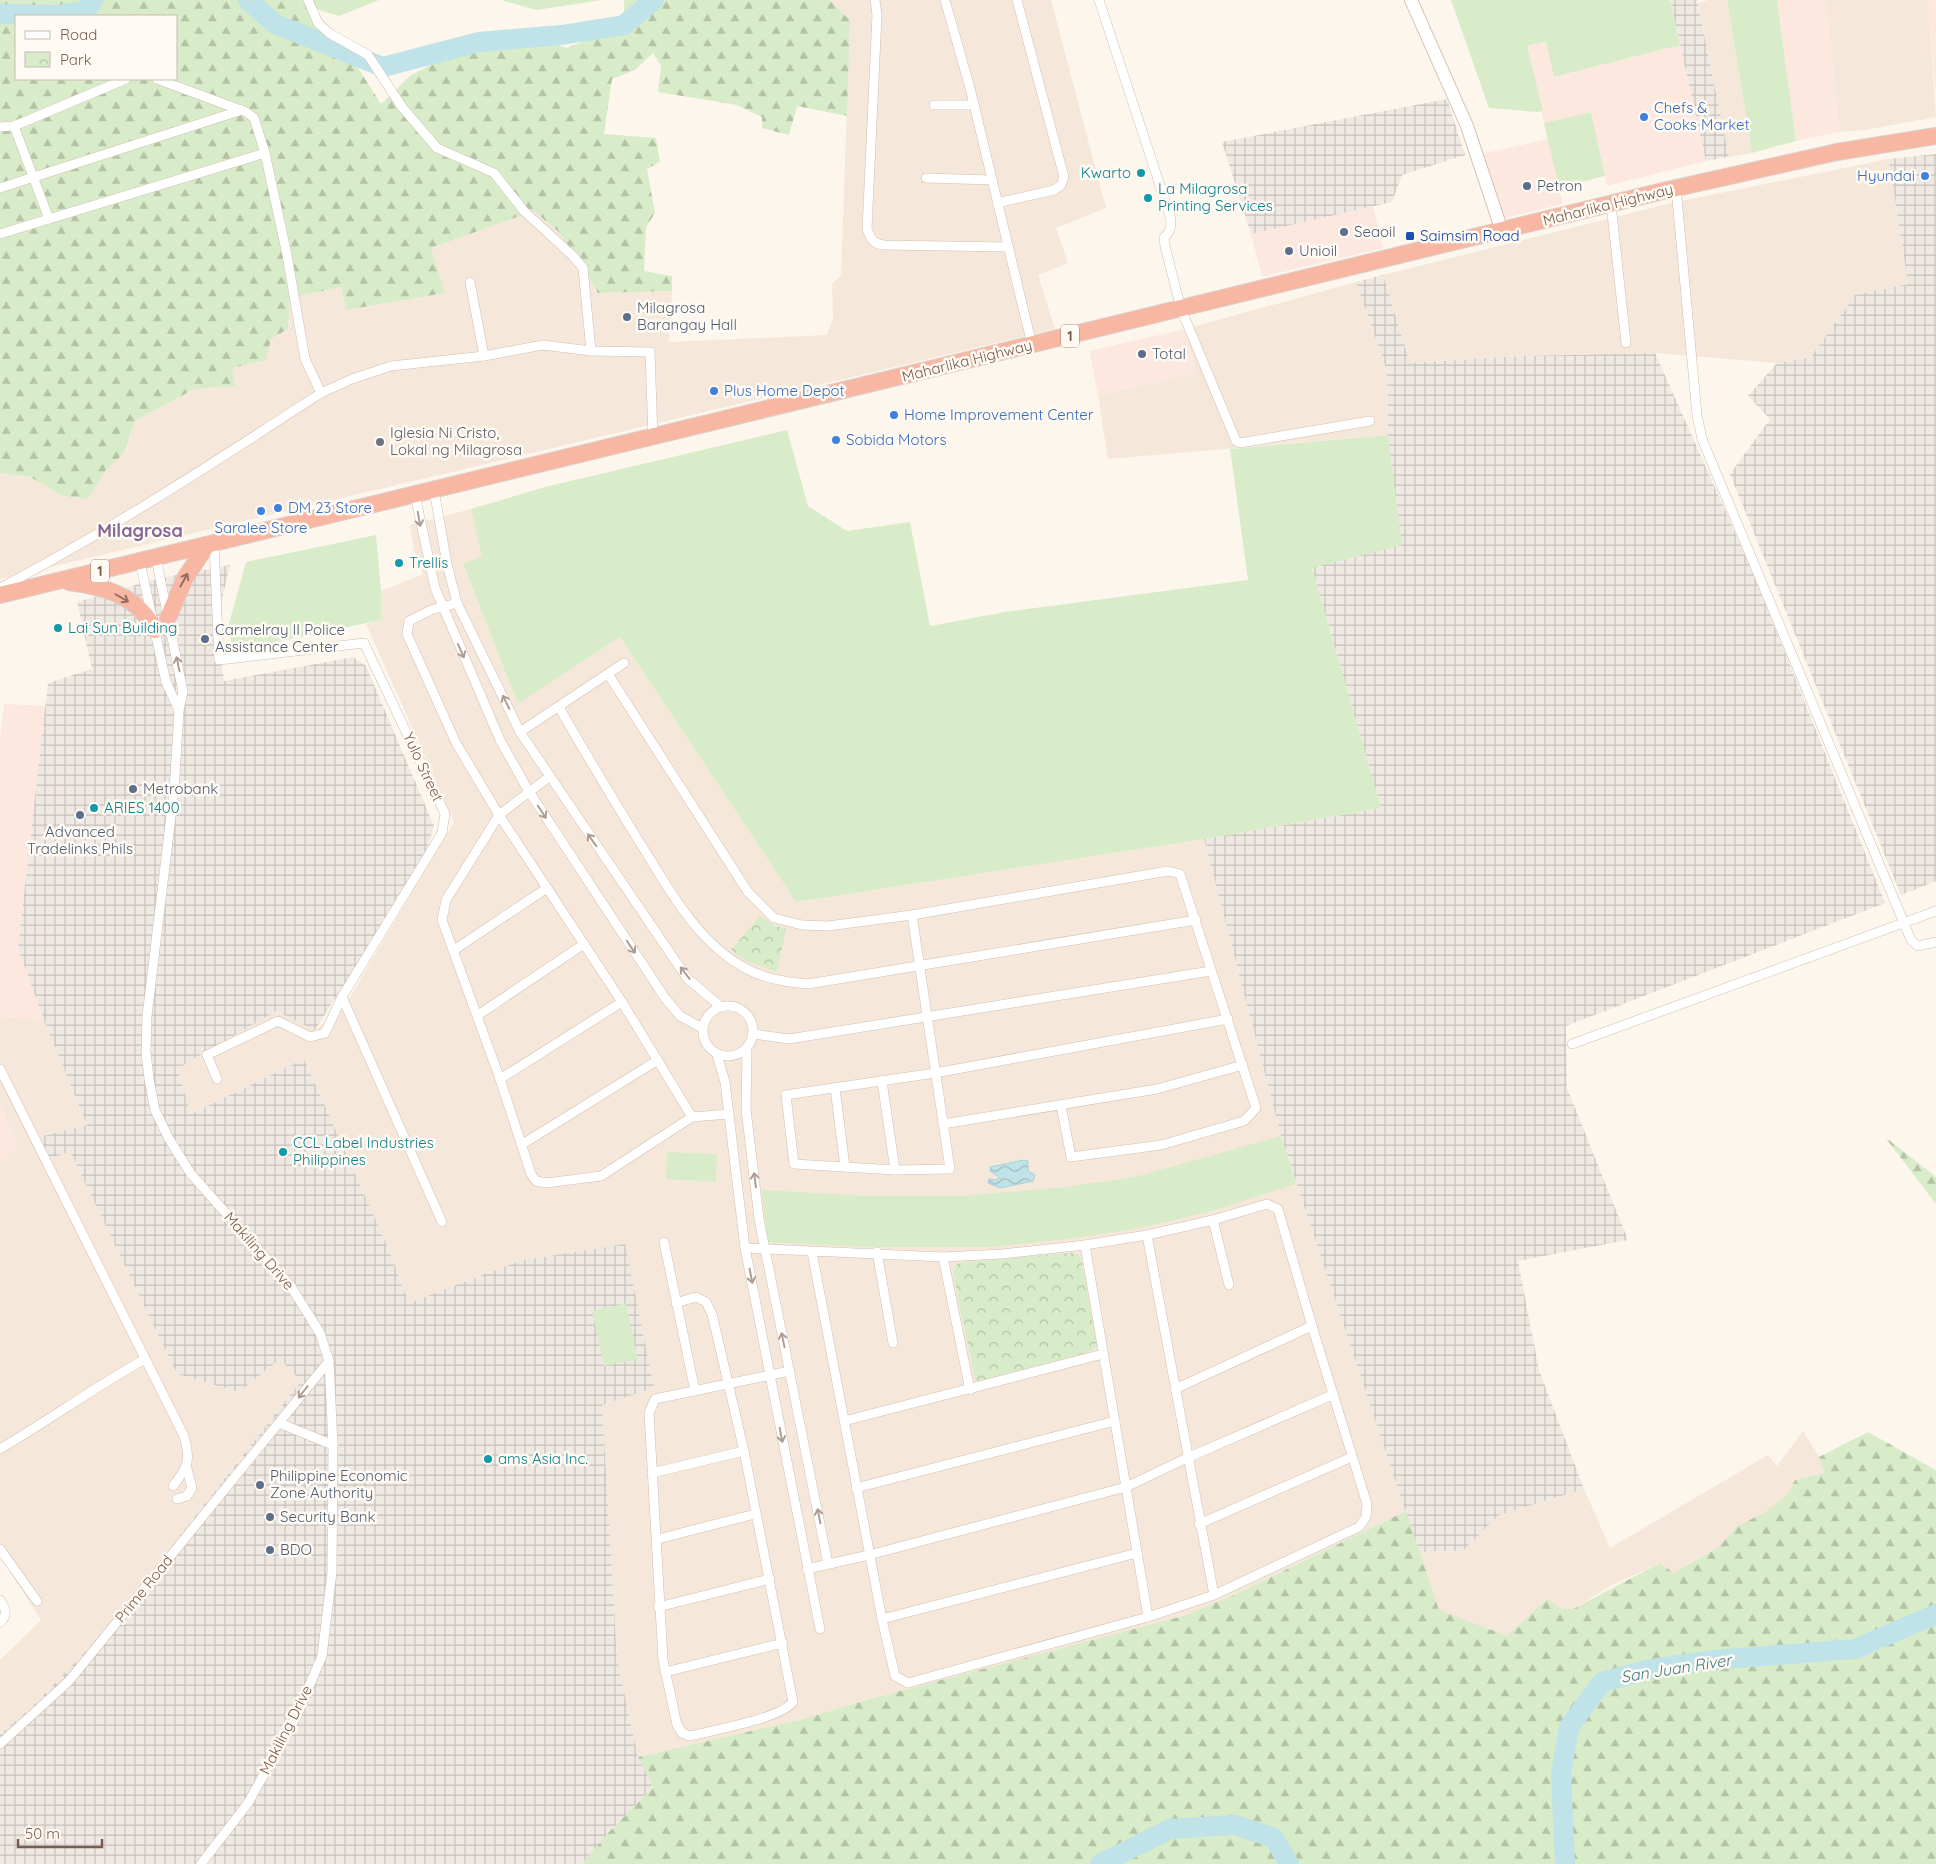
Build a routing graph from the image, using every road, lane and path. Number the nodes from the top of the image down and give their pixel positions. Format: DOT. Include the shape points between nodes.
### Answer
graph roads {
  1 [pos="308,0"];
  2 [pos="875,0"];
  3 [pos="945,0"];
  4 [pos="1017,0"];
  5 [pos="1099,0"];
  6 [pos="1411,0"];
  7 [pos="124,80"];
  8 [pos="160,80"];
  9 [pos="934,105"];
  10 [pos="974,105"];
  11 [pos="242,110"];
  12 [pos="14,126"];
  13 [pos="0,128"];
  14 [pos="1936,136"];
  15 [pos="265,153"];
  16 [pos="34,178"];
  17 [pos="926,178"];
  18 [pos="992,180"];
  19 [pos="0,188"];
  20 [pos="1676,188"];
  21 [pos="997,203"];
  22 [pos="1611,204"];
  23 [pos="49,219"];
  24 [pos="1502,232"];
  25 [pos="0,234"];
  26 [pos="1007,247"];
  27 [pos="470,282"];
  28 [pos="1181,309"];
  29 [pos="1626,343"];
  30 [pos="1032,345"];
  31 [pos="591,351"];
  32 [pos="484,356"];
  33 [pos="321,393"];
  34 [pos="1370,421"];
  35 [pos="653,438"];
  36 [pos="434,490"];
  37 [pos="415,495"];
  38 [pos="210,545"];
  39 [pos="156,558"];
  40 [pos="140,562"];
  41 [pos="59,581"];
  42 [pos="0,588"];
  43 [pos="0,595"];
  44 [pos="457,603"];
  45 [pos="441,607"];
  46 [pos="168,618"];
  47 [pos="155,630"];
  48 [pos="624,664"];
  49 [pos="608,674"];
  50 [pos="559,707"];
  51 [pos="179,710"];
  52 [pos="520,732"];
  53 [pos="549,777"];
  54 [pos="528,790"];
  55 [pos="499,814"];
  56 [pos="547,888"];
  57 [pos="1936,912"];
  58 [pos="912,915"];
  59 [pos="1196,920"];
  60 [pos="1905,923"];
  61 [pos="1936,942"];
  62 [pos="584,944"];
  63 [pos="454,950"];
  64 [pos="920,966"];
  65 [pos="1211,971"];
  66 [pos="342,997"];
  67 [pos="622,1002"];
  68 [pos="720,1006"];
  69 [pos="478,1015"];
  70 [pos="927,1017"];
  71 [pos="1228,1019"];
  72 [pos="702,1028"];
  73 [pos="754,1034"];
  74 [pos="1572,1044"];
  75 [pos="747,1049"];
  76 [pos="716,1055"];
  77 [pos="658,1060"];
  78 [pos="1243,1066"];
  79 [pos="0,1069"];
  80 [pos="936,1073"];
  81 [pos="217,1079"];
  82 [pos="500,1079"];
  83 [pos="882,1082"];
  84 [pos="835,1088"];
  85 [pos="1061,1104"];
  86 [pos="729,1114"];
  87 [pos="692,1117"];
  88 [pos="943,1124"];
  89 [pos="521,1145"];
  90 [pos="846,1167"];
  91 [pos="895,1170"];
  92 [pos="1213,1220"];
  93 [pos="442,1222"];
  94 [pos="1147,1235"];
  95 [pos="664,1242"];
  96 [pos="1085,1245"];
  97 [pos="745,1248"];
  98 [pos="764,1250"];
  99 [pos="812,1252"];
  100 [pos="876,1252"];
  101 [pos="943,1257"];
  102 [pos="1229,1285"];
  103 [pos="676,1303"];
  104 [pos="1312,1326"];
  105 [pos="893,1343"];
  106 [pos="1104,1354"];
  107 [pos="145,1359"];
  108 [pos="329,1361"];
  109 [pos="790,1371"];
  110 [pos="770,1375"];
  111 [pos="728,1384"];
  112 [pos="1175,1389"];
  113 [pos="970,1390"];
  114 [pos="695,1391"];
  115 [pos="1332,1395"];
  116 [pos="844,1421"];
  117 [pos="1115,1421"];
  118 [pos="279,1423"];
  119 [pos="333,1445"];
  120 [pos="0,1449"];
  121 [pos="744,1451"];
  122 [pos="1352,1457"];
  123 [pos="1187,1458"];
  124 [pos="187,1469"];
  125 [pos="652,1473"];
  126 [pos="173,1486"];
  127 [pos="1126,1487"];
  128 [pos="856,1488"];
  129 [pos="178,1499"];
  130 [pos="755,1514"];
  131 [pos="1199,1524"];
  132 [pos="658,1539"];
  133 [pos="0,1549"];
  134 [pos="1137,1553"];
  135 [pos="869,1555"];
  136 [pos="828,1564"];
  137 [pos="807,1568"];
  138 [pos="770,1579"];
  139 [pos="1214,1595"];
  140 [pos="0,1600"];
  141 [pos="37,1601"];
  142 [pos="658,1607"];
  143 [pos="1148,1617"];
  144 [pos="882,1619"];
  145 [pos="0,1623"];
  146 [pos="820,1629"];
  147 [pos="783,1643"];
  148 [pos="666,1672"];
  149 [pos="0,1744"];
  150 [pos="201,1864"];
  1 -- 31 [label="street" via="318,23 329,34 368,55 382,79 437,148 494,173 524,211 583,268"];
  2 -- 26 [label="street" via="878,15 867,229 871,240 877,244"];
  3 -- 10 [label="street"];
  4 -- 21 [label="street" via="1064,177 1054,190"];
  5 -- 28 [label="street" via="1170,216 1172,224 1164,238"];
  6 -- 24 [label="street" via="1467,126"];
  7 -- 12 [label="street"];
  8 -- 11 [label="street"];
  9 -- 10 [label="street"];
  10 -- 18 [label="street"];
  11 -- 15 [label="street" via="254,118"];
  11 -- 16 [label="street"];
  12 -- 13 [label="street"];
  12 -- 16 [label="street"];
  14 -- 20 [label="highway, Maharlika Highway / 1" via="1837,152"];
  15 -- 23 [label="street"];
  15 -- 33 [label="street" via="305,359"];
  16 -- 19 [label="street"];
  16 -- 23 [label="street"];
  17 -- 18 [label="street"];
  18 -- 21 [label="street"];
  20 -- 22 [label="highway, Maharlika Highway / 1"];
  20 -- 60 [label="street" via="1702,440"];
  21 -- 26 [label="street"];
  22 -- 24 [label="highway, Maharlika Highway / 1"];
  22 -- 29 [label="street"];
  23 -- 25 [label="street"];
  24 -- 28 [label="highway, Maharlika Highway / 1"];
  26 -- 30 [label="street"];
  27 -- 32 [label="street"];
  28 -- 30 [label="highway, Maharlika Highway / 1"];
  28 -- 34 [label="street" via="1236,441 1240,443"];
  30 -- 35 [label="highway, Maharlika Highway / 1"];
  31 -- 32 [label="street" via="544,345"];
  31 -- 35 [label="street" via="650,352"];
  32 -- 33 [label="street" via="391,366 352,378"];
  33 -- 42 [label="street" via="116,523"];
  35 -- 36 [label="highway, Maharlika Highway / 1"];
  36 -- 37 [label="highway, Maharlika Highway / 1"];
  36 -- 44 [label="street"];
  37 -- 38 [label="highway, Maharlika Highway / 1"];
  37 -- 45 [label="street, one-way"];
  38 -- 39 [label="highway, Maharlika Highway / 1"];
  46 -- 38 [label="highway, one-way" via="185,578"];
  38 -- 66 [label="street, Yulo Street" via="219,660 364,643 445,814 442,833"];
  39 -- 40 [label="highway, Maharlika Highway / 1"];
  39 -- 46 [label="street, Makiling Drive"];
  40 -- 41 [label="highway, Maharlika Highway / 1"];
  40 -- 47 [label="street, Makiling Drive"];
  41 -- 43 [label="highway, Maharlika Highway / 1"];
  41 -- 47 [label="highway, one-way" via="101,586 136,606 147,615"];
  44 -- 45 [label="street"];
  52 -- 44 [label="street, one-way"];
  45 -- 54 [label="street, one-way" via="500,740"];
  45 -- 55 [label="street" via="409,622 407,634 456,743"];
  51 -- 46 [label="street, Makiling Drive, one-way" via="183,692"];
  47 -- 51 [label="street, Makiling Drive" via="166,682"];
  48 -- 49 [label="street"];
  49 -- 50 [label="street"];
  49 -- 58 [label="street" via="748,892 774,918 802,925 828,926"];
  50 -- 52 [label="street"];
  50 -- 64 [label="street" via="658,872 692,922 723,952 746,968 780,982 808,984"];
  51 -- 108 [label="street, Makiling Drive" via="174,791 147,1016 146,1052 155,1110 191,1174 290,1284 320,1333"];
  52 -- 53 [label="street"];
  53 -- 54 [label="street"];
  68 -- 53 [label="street, one-way" via="687,978"];
  54 -- 55 [label="street"];
  54 -- 72 [label="street, one-way" via="666,998 680,1016"];
  55 -- 56 [label="street"];
  55 -- 63 [label="street" via="446,900 442,920"];
  56 -- 62 [label="street"];
  56 -- 63 [label="street"];
  57 -- 60 [label="street"];
  58 -- 59 [label="street" via="1168,871 1180,874"];
  58 -- 64 [label="street"];
  59 -- 64 [label="street"];
  59 -- 65 [label="street"];
  60 -- 61 [label="street" via="1911,940 1918,946"];
  60 -- 74 [label="street"];
  62 -- 67 [label="street"];
  62 -- 69 [label="street"];
  63 -- 69 [label="street"];
  64 -- 70 [label="street"];
  65 -- 70 [label="street"];
  65 -- 71 [label="street"];
  66 -- 81 [label="street, Yulo Street" via="325,1033 310,1037 278,1021 207,1055"];
  66 -- 93 [label="street"];
  67 -- 77 [label="street"];
  67 -- 82 [label="street"];
  68 -- 72 [label="street" via="708,1014"];
  68 -- 73 [label="street" via="737,1007 750,1018"];
  69 -- 82 [label="street"];
  70 -- 73 [label="street" via="789,1039"];
  70 -- 80 [label="street"];
  71 -- 78 [label="street"];
  71 -- 80 [label="street"];
  72 -- 76 [label="street" via="705,1044"];
  73 -- 75 [label="street"];
  75 -- 76 [label="street" via="732,1057"];
  98 -- 75 [label="street, one-way" via="746,1109"];
  76 -- 86 [label="street" via="725,1082"];
  77 -- 87 [label="street"];
  77 -- 89 [label="street"];
  78 -- 85 [label="street" via="1156,1088"];
  78 -- 85 [label="street" via="1256,1108 1244,1121 1161,1144 1071,1157"];
  79 -- 107 [label="street"];
  80 -- 83 [label="street"];
  80 -- 88 [label="street"];
  82 -- 89 [label="street"];
  83 -- 84 [label="street"];
  83 -- 91 [label="street"];
  84 -- 90 [label="street"];
  84 -- 90 [label="street" via="786,1096 794,1164"];
  85 -- 88 [label="street"];
  86 -- 87 [label="street"];
  86 -- 97 [label="street"];
  87 -- 89 [label="street" via="601,1176 546,1183 536,1181"];
  88 -- 91 [label="street" via="950,1169"];
  90 -- 91 [label="street"];
  92 -- 94 [label="street"];
  92 -- 102 [label="street"];
  92 -- 104 [label="street" via="1266,1204 1278,1209"];
  94 -- 96 [label="street"];
  94 -- 112 [label="street"];
  95 -- 103 [label="street"];
  96 -- 101 [label="street"];
  96 -- 106 [label="street"];
  97 -- 98 [label="street"];
  97 -- 110 [label="street, one-way"];
  98 -- 99 [label="street"];
  109 -- 98 [label="street, one-way"];
  99 -- 100 [label="street"];
  99 -- 116 [label="street"];
  100 -- 101 [label="street"];
  100 -- 105 [label="street"];
  101 -- 113 [label="street"];
  103 -- 111 [label="street" via="696,1297 706,1302 712,1314"];
  103 -- 114 [label="street"];
  104 -- 112 [label="street"];
  104 -- 115 [label="street"];
  106 -- 113 [label="street"];
  106 -- 117 [label="street"];
  107 -- 120 [label="street" via="108,1379"];
  107 -- 124 [label="street" via="184,1436"];
  108 -- 118 [label="street, Prime Road, one-way"];
  108 -- 119 [label="street, Makiling Drive"];
  109 -- 110 [label="street"];
  136 -- 109 [label="street, one-way"];
  110 -- 111 [label="street"];
  110 -- 137 [label="street, one-way"];
  111 -- 114 [label="street"];
  111 -- 121 [label="street"];
  112 -- 123 [label="street"];
  113 -- 116 [label="street"];
  114 -- 125 [label="street" via="656,1399 649,1413"];
  115 -- 122 [label="street"];
  115 -- 123 [label="street"];
  116 -- 128 [label="street"];
  117 -- 127 [label="street"];
  117 -- 128 [label="street"];
  118 -- 119 [label="street"];
  118 -- 149 [label="street, Prime Road" via="69,1680"];
  119 -- 150 [label="street, Makiling Drive" via="332,1572 322,1656 298,1715 248,1803"];
  121 -- 125 [label="street"];
  121 -- 130 [label="street"];
  122 -- 131 [label="street"];
  122 -- 139 [label="street" via="1367,1504 1366,1517 1359,1528"];
  123 -- 127 [label="street"];
  123 -- 131 [label="street"];
  124 -- 126 [label="street"];
  124 -- 129 [label="street" via="192,1488 187,1496"];
  125 -- 132 [label="street"];
  127 -- 134 [label="street"];
  127 -- 135 [label="street"];
  128 -- 135 [label="street"];
  130 -- 132 [label="street"];
  130 -- 138 [label="street"];
  131 -- 139 [label="street"];
  132 -- 142 [label="street"];
  133 -- 141 [label="street"];
  134 -- 143 [label="street"];
  134 -- 144 [label="street"];
  135 -- 136 [label="street"];
  135 -- 144 [label="street"];
  136 -- 137 [label="street"];
  137 -- 146 [label="street"];
  138 -- 142 [label="street"];
  138 -- 147 [label="street"];
  139 -- 143 [label="street"];
  140 -- 145 [label="street" via="6,1609"];
  142 -- 148 [label="street"];
  143 -- 144 [label="street" via="908,1683 895,1676"];
  147 -- 148 [label="street"];
  147 -- 148 [label="street" via="793,1702 788,1707 774,1714 690,1736 682,1733 677,1725"];
}
